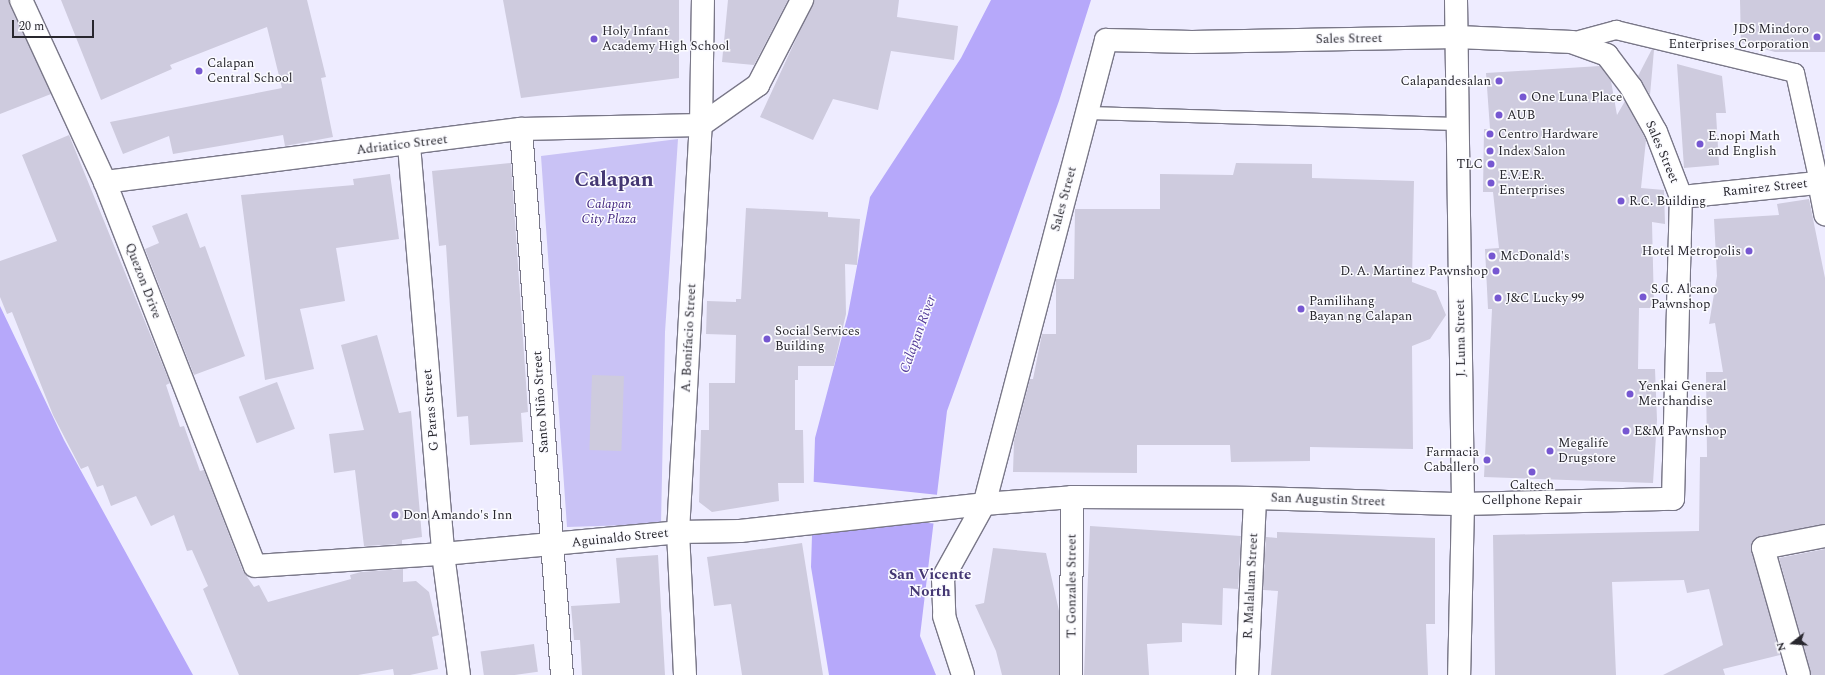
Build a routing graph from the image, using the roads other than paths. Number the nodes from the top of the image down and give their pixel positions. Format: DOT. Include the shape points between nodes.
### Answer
graph roads {
  1 [pos="21,0"];
  2 [pos="703,0"];
  3 [pos="802,0"];
  4 [pos="1456,0"];
  5 [pos="1457,37"];
  6 [pos="1572,42"];
  7 [pos="1086,113"];
  8 [pos="1459,124"];
  9 [pos="701,125"];
  10 [pos="522,129"];
  11 [pos="409,145"];
  12 [pos="105,182"];
  13 [pos="1822,182"];
  14 [pos="1681,197"];
  15 [pos="1825,214"];
  16 [pos="1072,497"];
  17 [pos="1255,498"];
  18 [pos="1673,499"];
  19 [pos="984,504"];
  20 [pos="1463,504"];
  21 [pos="678,532"];
  22 [pos="1825,536"];
  23 [pos="551,545"];
  24 [pos="443,554"];
  25 [pos="255,566"];
  26 [pos="458,675"];
  27 [pos="562,675"];
  28 [pos="686,675"];
  29 [pos="964,675"];
  30 [pos="1071,675"];
  31 [pos="1247,675"];
  32 [pos="1459,675"];
  33 [pos="1799,675"];
  1 -- 12 [label="street, Quezon Drive"];
  2 -- 9 [label="street, A. Bonifacio Street"];
  3 -- 9 [label="street" via="758,86"];
  4 -- 5 [label="street, J. Luna Street"];
  5 -- 6 [label="street, Sales Street"];
  5 -- 7 [label="street, Sales Street" via="1192,42 1106,40"];
  5 -- 8 [label="street, J. Luna Street"];
  6 -- 13 [label="street" via="1616,30 1795,73"];
  6 -- 14 [label="street, Sales Street" via="1607,55 1631,87 1656,132"];
  7 -- 8 [label="lane"];
  7 -- 19 [label="street, Sales Street"];
  8 -- 20 [label="street, J. Luna Street"];
  9 -- 10 [label="street, Adriatico Street"];
  9 -- 21 [label="street, A. Bonifacio Street"];
  10 -- 11 [label="street, Adriatico Street"];
  10 -- 23 [label="street, Santo Niño Street"];
  11 -- 12 [label="street, Adriatico Street"];
  11 -- 24 [label="street, G Paras Street"];
  12 -- 25 [label="street, Quezon Drive"];
  13 -- 14 [label="street, Ramirez Street"];
  13 -- 15 [label="street"];
  14 -- 18 [label="street, Sales Street"];
  16 -- 17 [label="street, San Augustin Street"];
  16 -- 19 [label="street, San Augustin Street"];
  16 -- 30 [label="street, T. Gonzales Street"];
  17 -- 20 [label="street, San Augustin Street"];
  17 -- 31 [label="street, R. Malaluan Street"];
  18 -- 20 [label="street, San Augustin Street"];
  19 -- 21 [label="street, Aguinaldo Street" via="740,531"];
  19 -- 29 [label="street, Sales Street" via="944,578 944,616"];
  20 -- 32 [label="street, J. Luna Street"];
  21 -- 23 [label="street, Aguinaldo Street"];
  21 -- 28 [label="street, A. Bonifacio Street"];
  22 -- 33 [label="street" via="1763,548"];
  23 -- 24 [label="street, Aguinaldo Street"];
  23 -- 27 [label="street, Santo Niño Street"];
  24 -- 25 [label="street, Aguinaldo Street"];
  24 -- 26 [label="street, G Paras Street"];
}
